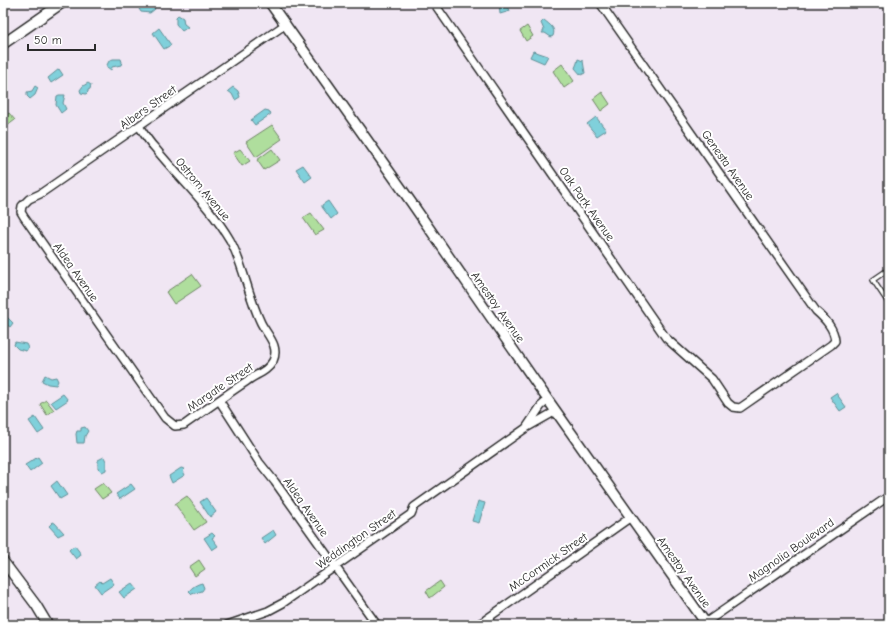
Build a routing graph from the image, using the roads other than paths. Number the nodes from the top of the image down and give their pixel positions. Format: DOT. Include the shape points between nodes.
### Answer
graph roads {
  1 [pos="62,3"];
  2 [pos="270,3"];
  3 [pos="434,3"];
  4 [pos="600,3"];
  5 [pos="286,24"];
  6 [pos="3,44"];
  7 [pos="139,126"];
  8 [pos="22,206"];
  9 [pos="889,269"];
  10 [pos="889,304"];
  11 [pos="835,341"];
  12 [pos="274,359"];
  13 [pos="218,400"];
  14 [pos="548,400"];
  15 [pos="556,411"];
  16 [pos="174,426"];
  17 [pos="526,428"];
  18 [pos="889,496"];
  19 [pos="631,517"];
  20 [pos="3,560"];
  21 [pos="335,567"];
  22 [pos="706,624"];
  23 [pos="48,625"];
  24 [pos="227,625"];
  25 [pos="376,625"];
  26 [pos="478,625"];
  1 -- 6 [label="street"];
  2 -- 5 [label="street, Amestoy Avenue"];
  3 -- 11 [label="street, Oak Park Avenue" via="666,338 712,379 728,403 740,408"];
  4 -- 11 [label="street, Genesta Avenue" via="816,311 827,322"];
  5 -- 7 [label="street, Albers Street"];
  5 -- 14 [label="street, Amestoy Avenue"];
  7 -- 8 [label="street, Albers Street"];
  7 -- 12 [label="street, Ostrom Avenue" via="154,148 213,214 230,240 242,266 261,323 274,342"];
  8 -- 16 [label="street, Aldea Avenue" via="28,224 164,418"];
  9 -- 10 [label="lane" via="873,280"];
  12 -- 13 [label="street, Margate Street" via="263,372"];
  13 -- 16 [label="street, Margate Street" via="184,425"];
  13 -- 21 [label="street, Aldea Avenue"];
  14 -- 15 [label="street, Amestoy Avenue"];
  14 -- 17 [label="street, Weddington Street"];
  15 -- 17 [label="street, Weddington Street"];
  15 -- 19 [label="street, Amestoy Avenue"];
  17 -- 21 [label="street, Weddington Street" via="414,507 411,514"];
  18 -- 22 [label="street, Magnolia Boulevard"];
  19 -- 22 [label="street, Amestoy Avenue"];
  19 -- 26 [label="street, McCormick Street"];
  20 -- 23 [label="street"];
  21 -- 24 [label="street, Weddington Street" via="283,603"];
  21 -- 25 [label="street, Aldea Avenue"];
}
